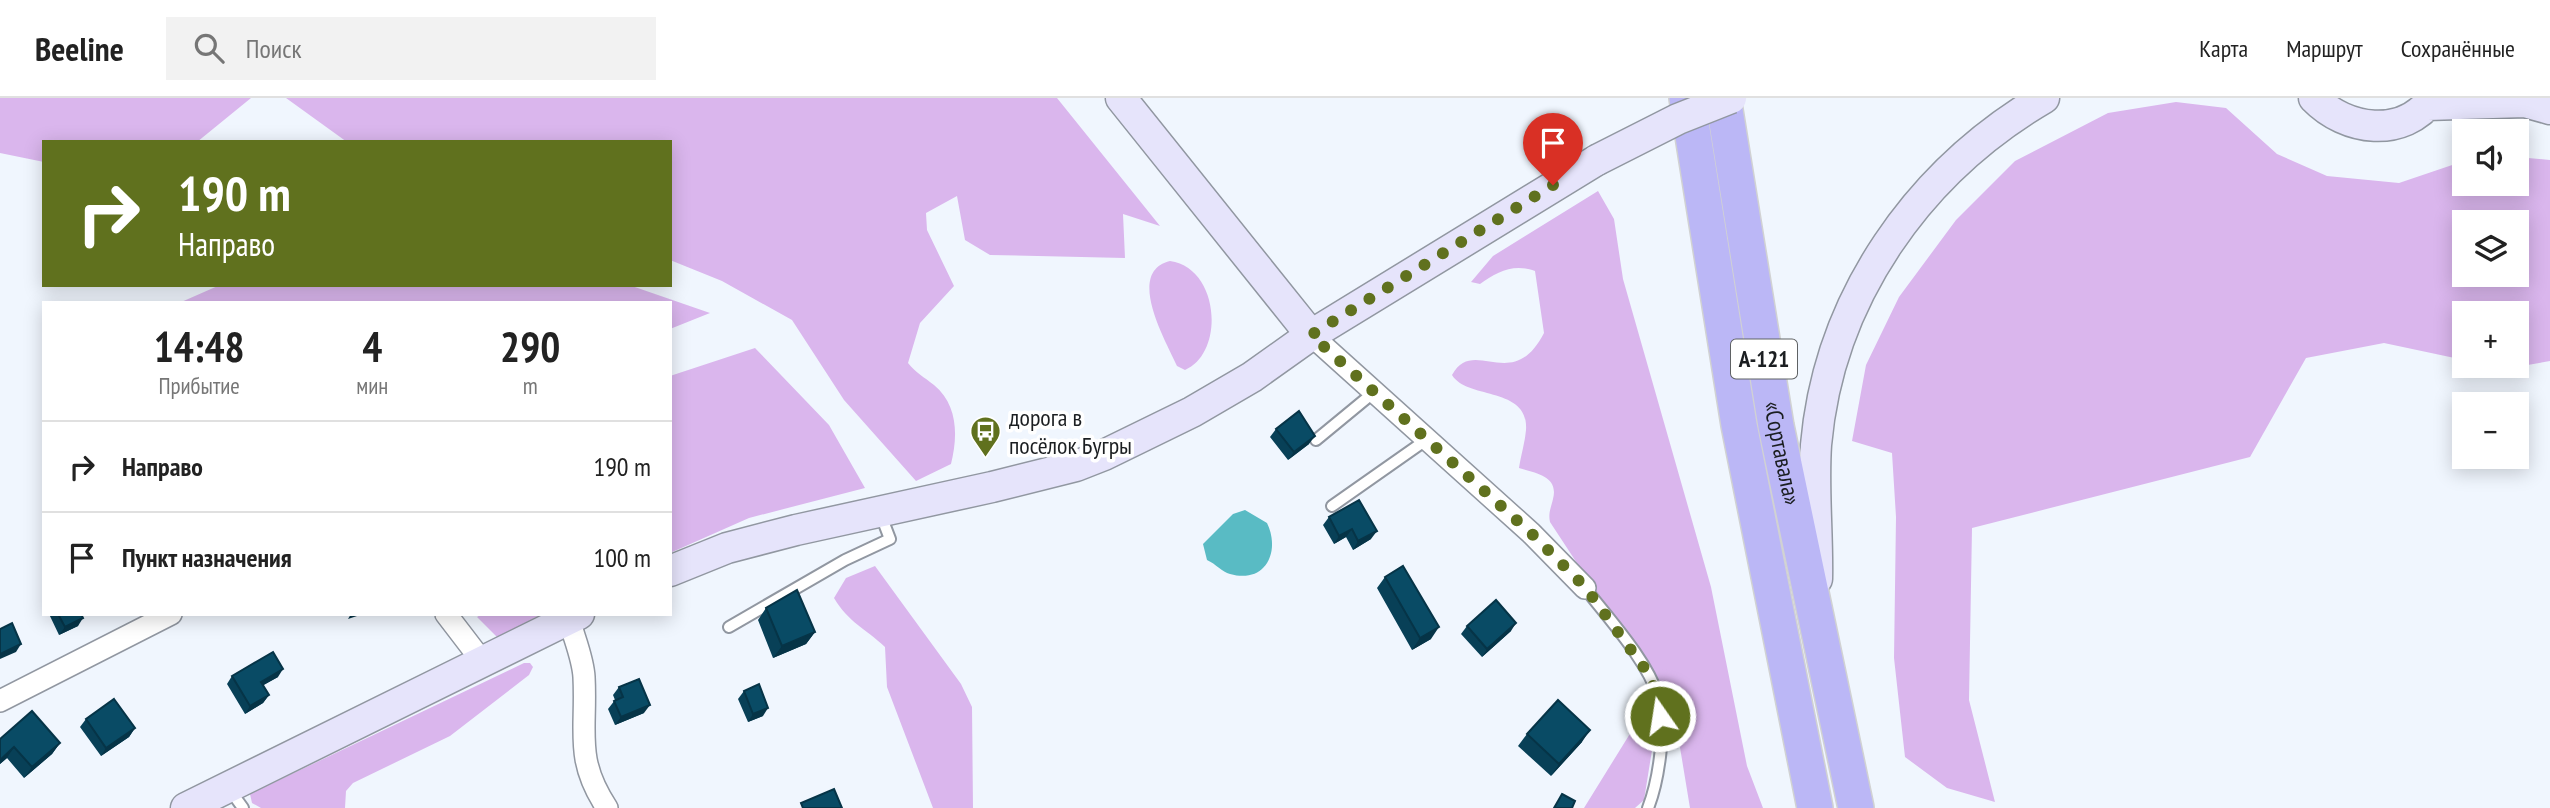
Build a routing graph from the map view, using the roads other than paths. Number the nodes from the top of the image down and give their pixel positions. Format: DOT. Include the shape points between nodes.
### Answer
graph roads {
  1 [pos="1121,98"];
  2 [pos="1687,98"];
  3 [pos="1723,98"];
  4 [pos="1731,98"];
  5 [pos="2044,98"];
  6 [pos="2314,102"];
  7 [pos="2430,102"];
  8 [pos="2532,103"];
  9 [pos="1311,335"];
  10 [pos="1373,393"];
  11 [pos="1316,440"];
  12 [pos="1426,440"];
  13 [pos="1332,506"];
  14 [pos="879,511"];
  15 [pos="672,570"];
  16 [pos="1585,587"];
  17 [pos="167,616"];
  18 [pos="448,616"];
  19 [pos="574,617"];
  20 [pos="1817,618"];
  21 [pos="729,627"];
  22 [pos="482,661"];
  23 [pos="0,701"];
  24 [pos="236,798"];
  25 [pos="186,808"];
  26 [pos="607,808"];
  27 [pos="1648,808"];
  28 [pos="1815,808"];
  29 [pos="1856,808"];
  1 -- 9 [label="main road"];
  2 -- 28 [label="highway, «Сортавала» / А-121" via="1740,425"];
  3 -- 20 [label="highway, «Сортавала» / А-121" via="1774,414"];
  4 -- 9 [label="main road, bridge" via="1597,160"];
  5 -- 20 [label="main road" via="1978,142 1902,221 1865,281 1834,351 1816,448"];
  6 -- 7 [label="main road" via="2347,122 2369,127 2392,125"];
  7 -- 8 [label="main road"];
  9 -- 10 [label="street"];
  9 -- 14 [label="main road" via="1192,412 1104,455 1040,475"];
  10 -- 11 [label="lane"];
  10 -- 12 [label="street"];
  12 -- 13 [label="lane"];
  12 -- 16 [label="street"];
  14 -- 15 [label="main road" via="727,548"];
  14 -- 21 [label="lane" via="890,539"];
  16 -- 27 [label="lane" via="1645,669 1658,696 1656,787"];
  17 -- 23 [label="street"];
  18 -- 22 [label="street"];
  19 -- 22 [label="main road"];
  19 -- 26 [label="street" via="584,675 583,754 593,787"];
  20 -- 29 [label="highway, «Сортавала» / А-121"];
  22 -- 24 [label="main road"];
  24 -- 25 [label="main road"];
}
